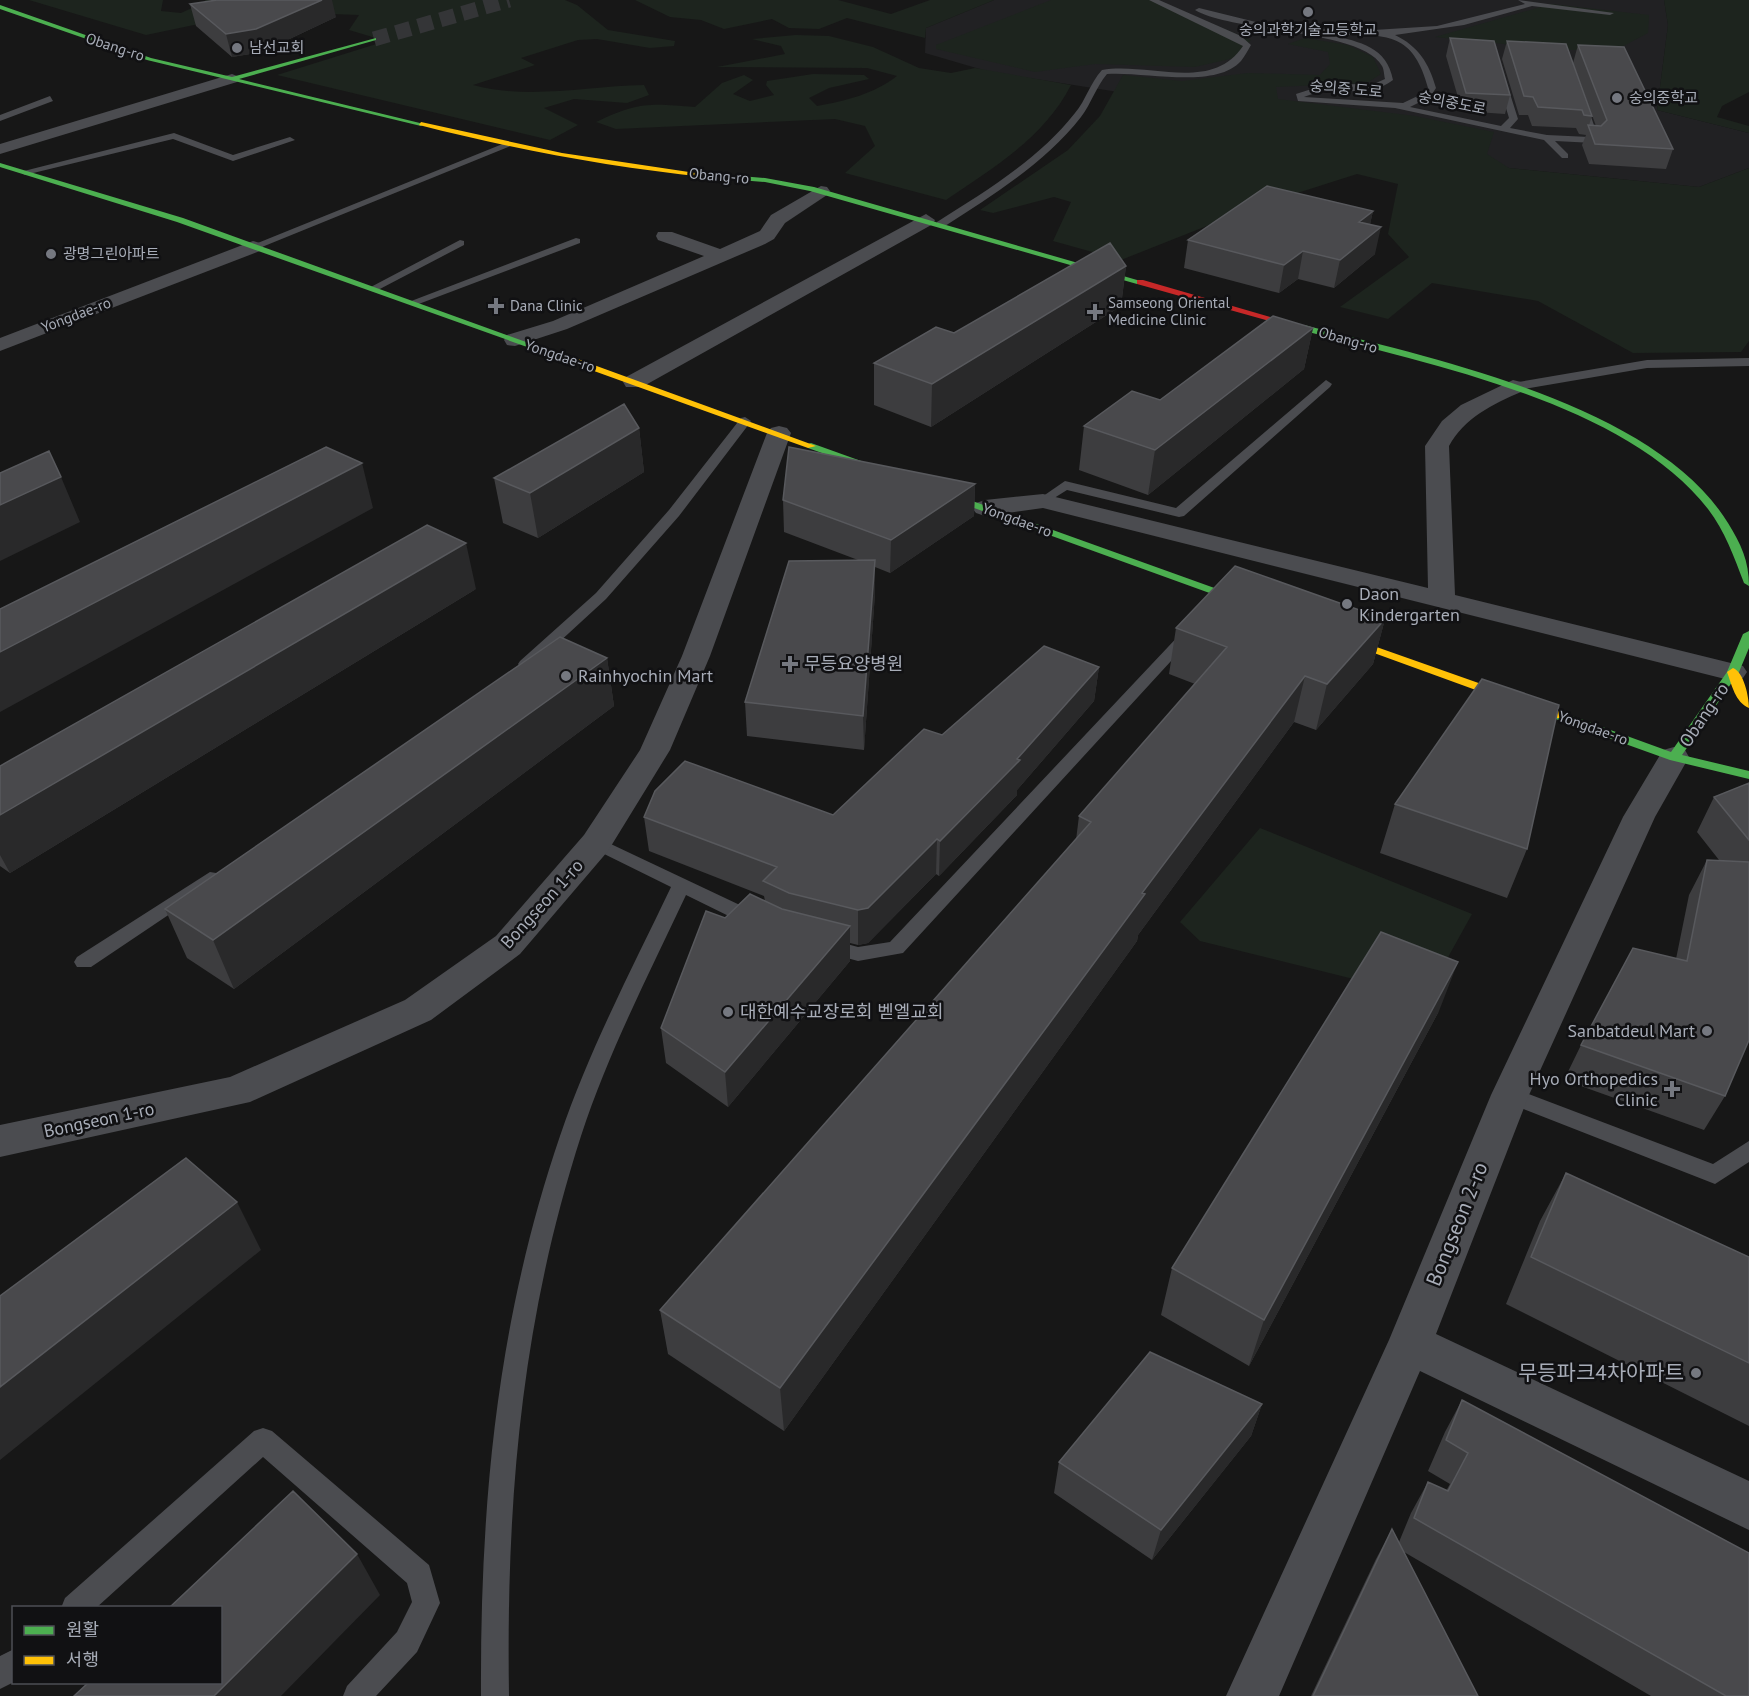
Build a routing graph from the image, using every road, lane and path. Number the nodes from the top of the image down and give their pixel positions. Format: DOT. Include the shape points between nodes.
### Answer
graph roads {
  1 [pos="1153,0"];
  2 [pos="1175,0"];
  3 [pos="1522,0"];
  4 [pos="1531,4"];
  5 [pos="3,10"];
  6 [pos="1610,13"];
  7 [pos="1276,29"];
  8 [pos="1387,34"];
  9 [pos="374,39"];
  10 [pos="1498,67"];
  11 [pos="232,79"];
  12 [pos="1578,90"];
  13 [pos="51,99"];
  14 [pos="1394,106"];
  15 [pos="0,118"];
  16 [pos="1504,128"];
  17 [pos="1547,138"];
  18 [pos="290,140"];
  19 [pos="508,145"];
  20 [pos="0,149"];
  21 [pos="1566,156"];
  22 [pos="0,165"];
  23 [pos="25,172"];
  24 [pos="821,191"];
  25 [pos="933,222"];
  26 [pos="664,236"];
  27 [pos="576,241"];
  28 [pos="460,243"];
  29 [pos="253,247"];
  30 [pos="721,256"];
  31 [pos="372,289"];
  32 [pos="412,303"];
  33 [pos="515,340"];
  34 [pos="0,345"];
  35 [pos="1749,362"];
  36 [pos="634,382"];
  37 [pos="1326,384"];
  38 [pos="1512,387"];
  39 [pos="745,421"];
  40 [pos="779,433"];
  41 [pos="1043,501"];
  42 [pos="985,508"];
  43 [pos="1749,583"];
  44 [pos="1226,595"];
  45 [pos="1442,599"];
  46 [pos="1270,612"];
  47 [pos="1316,628"];
  48 [pos="1749,634"];
  49 [pos="1741,661"];
  50 [pos="516,674"];
  51 [pos="1749,704"];
  52 [pos="1674,757"];
  53 [pos="1749,775"];
  54 [pos="596,843"];
  55 [pos="221,870"];
  56 [pos="681,886"];
  57 [pos="775,930"];
  58 [pos="806,940"];
  59 [pos="84,962"];
  60 [pos="1510,1095"];
  61 [pos="0,1141"];
  62 [pos="1749,1150"];
  63 [pos="1410,1344"];
  64 [pos="1749,1506"];
  65 [pos="77,1606"];
  66 [pos="12,1665"];
  67 [pos="0,1675"];
  68 [pos="357,1696"];
  69 [pos="495,1696"];
  70 [pos="1252,1696"];
  1 -- 25 [label="lane" via="1238,38 1247,45 1245,50 1235,65 1202,74 1105,72 1079,113 1053,141 991,193"];
  2 -- 7 [label="lane, 숭의중 도로" via="1212,14"];
  3 -- 4 [label="lane"];
  4 -- 6 [label="lane"];
  4 -- 8 [label="lane, 숭의중 도로" via="1444,28"];
  5 -- 11 [label="main road, Obang-ro" via="124,51"];
  7 -- 8 [label="lane, 숭의중 도로"];
  7 -- 14 [label="lane, 숭의중 도로" via="1362,46 1382,58 1390,72 1389,80 1381,85 1312,91 1299,96 1301,99"];
  8 -- 14 [label="lane, 숭의중 도로" via="1419,55 1432,88 1427,95 1408,104"];
  9 -- 11 [label="main road"];
  10 -- 16 [label="lane, 숭의중도로" via="1514,119"];
  11 -- 19 [label="main road, Obang-ro"];
  11 -- 20 [label="street"];
  12 -- 17 [label="lane, 숭의중도로" via="1594,140"];
  13 -- 15 [label="lane"];
  14 -- 16 [label="lane, 숭의중도로"];
  16 -- 17 [label="lane, 숭의중도로"];
  17 -- 21 [label="lane"];
  18 -- 23 [label="lane" via="233,158 174,136"];
  19 -- 24 [label="main road, Obang-ro" via="609,164 765,180"];
  19 -- 29 [label="lane"];
  22 -- 23 [label="main road, Yongdae-ro"];
  23 -- 29 [label="main road, Yongdae-ro"];
  24 -- 25 [label="main road, Obang-ro"];
  24 -- 30 [label="street" via="778,219 767,235"];
  25 -- 36 [label="street"];
  25 -- 38 [label="main road, Obang-ro"];
  26 -- 30 [label="street"];
  27 -- 32 [label="lane"];
  28 -- 31 [label="lane"];
  29 -- 31 [label="main road, Yongdae-ro"];
  29 -- 34 [label="street, Yongdae-ro"];
  30 -- 33 [label="street" via="560,325"];
  31 -- 32 [label="main road, Yongdae-ro"];
  32 -- 33 [label="main road, Yongdae-ro"];
  33 -- 36 [label="main road, Yongdae-ro"];
  35 -- 38 [label="lane" via="1647,364"];
  36 -- 39 [label="main road, Yongdae-ro"];
  37 -- 41 [label="lane" via="1179,513 1065,485"];
  38 -- 43 [label="main road, Obang-ro" via="1591,418 1681,476 1724,524"];
  38 -- 45 [label="street" via="1471,408 1447,430 1437,446"];
  39 -- 40 [label="main road, Yongdae-ro"];
  39 -- 50 [label="lane" via="602,597"];
  40 -- 42 [label="main road, Yongdae-ro"];
  40 -- 54 [label="street, Bongseon 1-ro" via="724,587 660,740"];
  41 -- 42 [label="street"];
  41 -- 45 [label="street, Obang-ro"];
  42 -- 44 [label="main road, Yongdae-ro"];
  44 -- 46 [label="main road, Yongdae-ro"];
  44 -- 58 [label="lane" via="896,948 858,954"];
  45 -- 49 [label="street, Obang-ro"];
  47 -- 52 [label="main road, Yongdae-ro"];
  48 -- 49 [label="main road, Obang-ro"];
  49 -- 51 [label="main road" via="1741,694"];
  49 -- 52 [label="main road, Obang-ro"];
  52 -- 53 [label="main road, Yongdae-ro"];
  52 -- 60 [label="street, Bongseon 2-ro" via="1639,817"];
  54 -- 56 [label="lane"];
  54 -- 61 [label="street, Bongseon 1-ro" via="508,945 418,1010 236,1091"];
  55 -- 59 [label="lane"];
  56 -- 57 [label="lane"];
  56 -- 69 [label="lane" via="603,1053 559,1171 523,1314 503,1444 494,1589"];
  60 -- 62 [label="lane" via="1715,1175"];
  60 -- 63 [label="street, Bongseon 2-ro"];
  63 -- 64 [label="street"];
  63 -- 70 [label="street, Bongseon 2-ro"];
  65 -- 68 [label="lane" via="263,1440 419,1575 426,1603 407,1642"];
  66 -- 67 [label="lane"];
}
